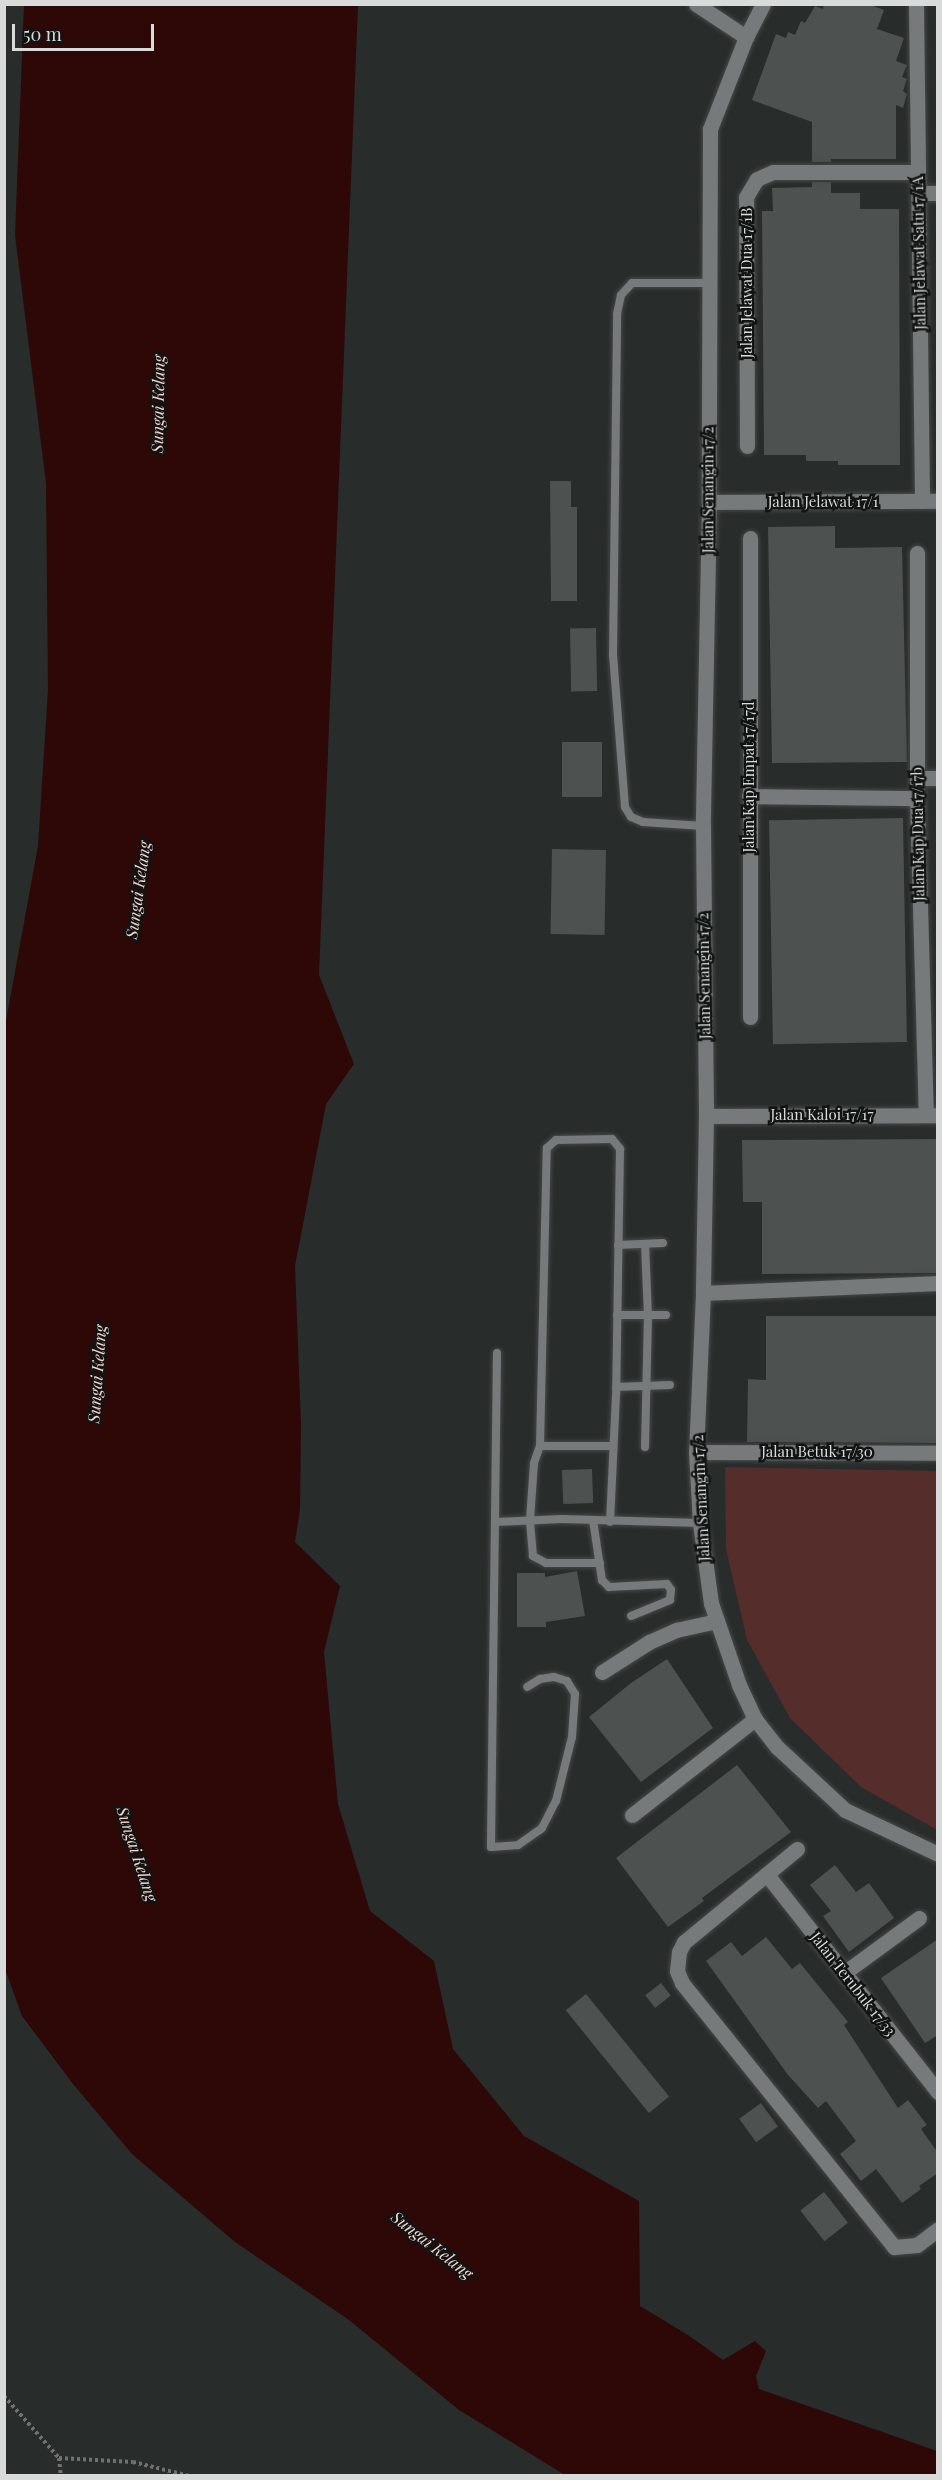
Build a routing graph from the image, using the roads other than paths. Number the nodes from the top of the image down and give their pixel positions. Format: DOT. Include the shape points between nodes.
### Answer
graph roads {
  1 [pos="696,4"];
  2 [pos="763,4"];
  3 [pos="916,4"];
  4 [pos="746,37"];
  5 [pos="918,172"];
  6 [pos="919,193"];
  7 [pos="938,193"];
  8 [pos="709,283"];
  9 [pos="747,446"];
  10 [pos="922,501"];
  11 [pos="938,501"];
  12 [pos="709,502"];
  13 [pos="750,537"];
  14 [pos="917,553"];
  15 [pos="916,778"];
  16 [pos="938,778"];
  17 [pos="749,796"];
  18 [pos="916,798"];
  19 [pos="703,826"];
  20 [pos="750,1017"];
  21 [pos="932,1115"];
  22 [pos="706,1116"];
  23 [pos="663,1243"];
  24 [pos="645,1244"];
  25 [pos="618,1245"];
  26 [pos="938,1283"];
  27 [pos="703,1293"];
  28 [pos="617,1315"];
  29 [pos="648,1315"];
  30 [pos="666,1315"];
  31 [pos="496,1353"];
  32 [pos="670,1384"];
  33 [pos="647,1385"];
  34 [pos="616,1387"];
  35 [pos="540,1446"];
  36 [pos="613,1446"];
  37 [pos="645,1447"];
  38 [pos="696,1452"];
  39 [pos="938,1453"];
  40 [pos="530,1520"];
  41 [pos="593,1520"];
  42 [pos="496,1522"];
  43 [pos="610,1522"];
  44 [pos="700,1523"];
  45 [pos="600,1563"];
  46 [pos="631,1616"];
  47 [pos="717,1621"];
  48 [pos="602,1672"];
  49 [pos="527,1687"];
  50 [pos="755,1719"];
  51 [pos="632,1815"];
  52 [pos="797,1849"];
  53 [pos="938,1854"];
  54 [pos="768,1876"];
  55 [pos="919,1918"];
  56 [pos="844,1973"];
  57 [pos="931,2071"];
  58 [pos="938,2092"];
  59 [pos="938,2229"];
  1 -- 4 [label="street"];
  2 -- 4 [label="street, Jalan Senangin 17/2"];
  3 -- 5 [label="street, Jalan Jelawat Satu 17/1A"];
  4 -- 8 [label="street, Jalan Senangin 17/2" via="710,129"];
  5 -- 6 [label="street, Jalan Jelawat Satu 17/1A"];
  5 -- 9 [label="street, Jalan Jelawat Dua 17/1B" via="773,172 757,179 746,196"];
  6 -- 7 [label="street"];
  6 -- 10 [label="street, Jalan Jelawat Satu 17/1A"];
  8 -- 12 [label="street, Jalan Senangin 17/2"];
  8 -- 19 [label="lane" via="632,283 621,295 617,314 613,620 625,807 631,817 643,822"];
  10 -- 11 [label="street, Jalan Jelawat 17/1"];
  10 -- 12 [label="street, Jalan Jelawat 17/1"];
  12 -- 19 [label="street, Jalan Senangin 17/2"];
  13 -- 17 [label="street, Jalan Kap Empat 17/17d"];
  14 -- 15 [label="street, Jalan Kap Dua 17/17b"];
  15 -- 16 [label="street"];
  15 -- 18 [label="street, Jalan Kap Dua 17/17b"];
  17 -- 18 [label="street"];
  17 -- 20 [label="street, Jalan Kap Empat 17/17d"];
  18 -- 21 [label="street, Jalan Kap Dua 17/17b"];
  19 -- 22 [label="street, Jalan Senangin 17/2"];
  21 -- 22 [label="street, Jalan Kaloi 17/17"];
  22 -- 27 [label="street, Jalan Senangin 17/2"];
  23 -- 24 [label="lane"];
  24 -- 25 [label="lane"];
  24 -- 29 [label="lane"];
  25 -- 28 [label="lane"];
  25 -- 35 [label="lane" via="620,1149 612,1139 556,1140 547,1148 546,1160"];
  26 -- 27 [label="street"];
  27 -- 38 [label="street, Jalan Senangin 17/2"];
  28 -- 29 [label="lane"];
  28 -- 34 [label="lane"];
  29 -- 30 [label="lane"];
  29 -- 33 [label="lane"];
  31 -- 42 [label="lane"];
  32 -- 33 [label="lane"];
  33 -- 34 [label="lane"];
  33 -- 37 [label="lane"];
  34 -- 36 [label="lane"];
  35 -- 36 [label="lane"];
  35 -- 40 [label="lane" via="534,1463"];
  36 -- 43 [label="lane"];
  38 -- 39 [label="street, Jalan Betuk 17/30"];
  38 -- 44 [label="street, Jalan Senangin 17/2"];
  40 -- 41 [label="lane"];
  40 -- 42 [label="lane"];
  40 -- 45 [label="lane" via="533,1556 546,1563"];
  41 -- 43 [label="lane"];
  41 -- 45 [label="lane"];
  42 -- 49 [label="lane" via="491,1847 518,1845 542,1828 556,1801 572,1737 574,1694 567,1681 554,1677 540,1679"];
  43 -- 44 [label="lane"];
  44 -- 47 [label="street, Jalan Senangin 17/2"];
  45 -- 46 [label="lane" via="602,1580 609,1587 667,1584 671,1590 670,1600"];
  47 -- 48 [label="street" via="676,1630"];
  47 -- 50 [label="street, Jalan Senangin 17/2"];
  50 -- 51 [label="street"];
  50 -- 53 [label="street, Jalan Senangin 17/2" via="777,1747 845,1810"];
  52 -- 54 [label="street"];
  54 -- 56 [label="street, Jalan Terubuk 17/33"];
  54 -- 59 [label="street" via="684,1942 677,1971 682,1983 894,2247 917,2245"];
  55 -- 56 [label="street"];
  56 -- 57 [label="street, Jalan Terubuk 17/33"];
  57 -- 58 [label="street, Jalan Terubuk 17/33"];
}
